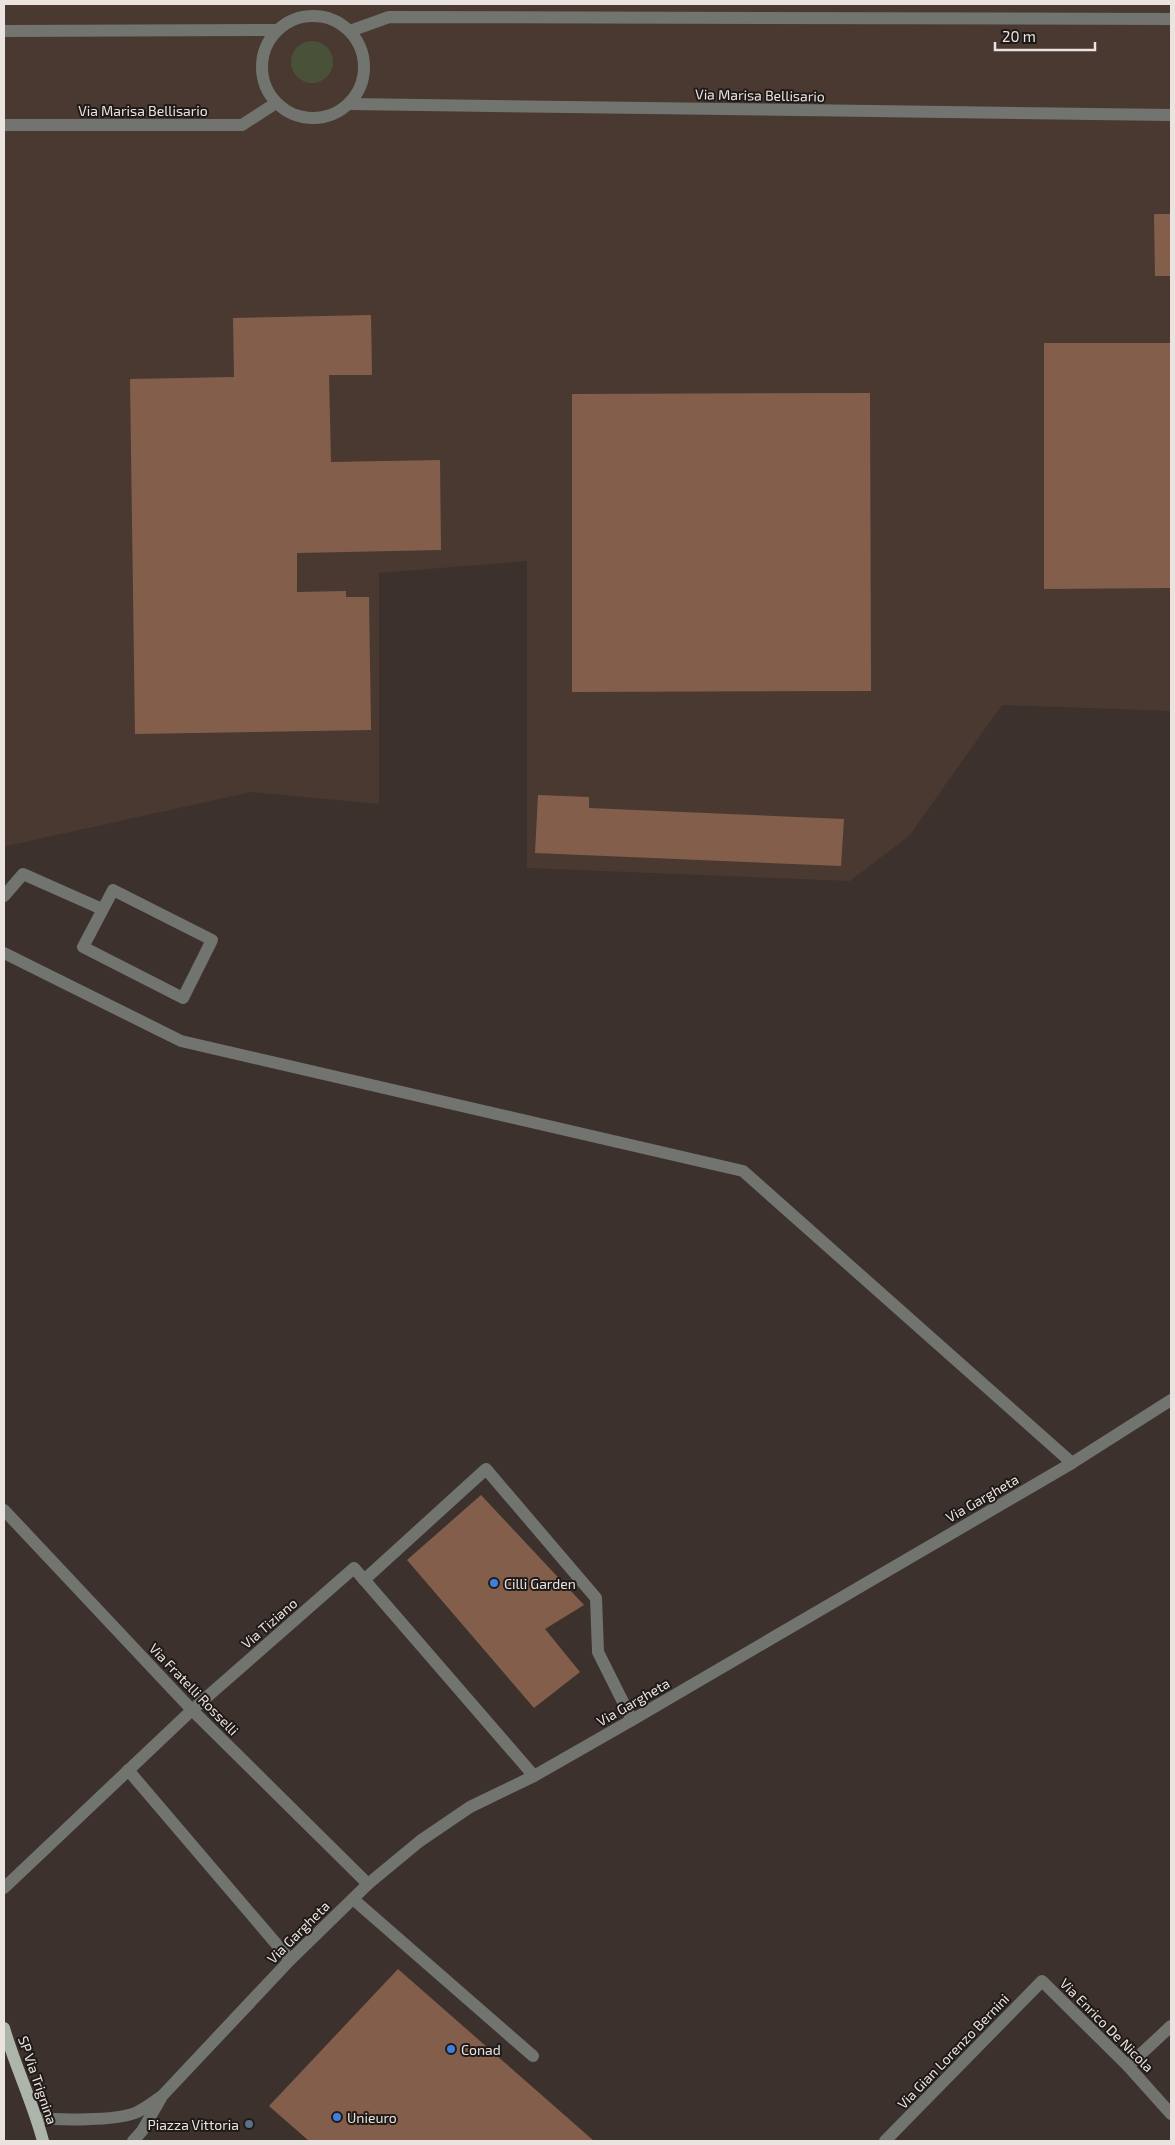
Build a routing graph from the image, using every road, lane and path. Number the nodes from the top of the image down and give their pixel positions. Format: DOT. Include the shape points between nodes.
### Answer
graph roads {
  1 [pos="1171,20"];
  2 [pos="277,30"];
  3 [pos="4,31"];
  4 [pos="350,31"];
  5 [pos="276,103"];
  6 [pos="349,104"];
  7 [pos="1171,115"];
  8 [pos="4,125"];
  9 [pos="4,896"];
  10 [pos="102,909"];
  11 [pos="4,953"];
  12 [pos="1171,1400"];
  13 [pos="1072,1463"];
  14 [pos="4,1510"];
  15 [pos="364,1580"];
  16 [pos="192,1710"];
  17 [pos="632,1720"];
  18 [pos="128,1770"];
  19 [pos="534,1776"];
  20 [pos="368,1884"];
  21 [pos="4,1888"];
  22 [pos="353,1899"];
  23 [pos="290,1960"];
  24 [pos="1042,1981"];
  25 [pos="1171,2026"];
  26 [pos="4,2028"];
  27 [pos="533,2056"];
  28 [pos="1128,2066"];
  29 [pos="162,2096"];
  30 [pos="1171,2114"];
  31 [pos="37,2118"];
  32 [pos="43,2141"];
  33 [pos="133,2141"];
  34 [pos="885,2141"];
  1 -- 4 [label="street" via="389,17"];
  2 -- 3 [label="street"];
  2 -- 4 [label="street" via="306,16 322,16 337,21"];
  2 -- 5 [label="street" via="267,43 262,59 264,82"];
  4 -- 6 [label="street" via="360,44 364,76"];
  5 -- 6 [label="street" via="289,113 304,118 336,114"];
  5 -- 8 [label="street, Via Marisa Bellisario" via="242,125"];
  6 -- 7 [label="street, Via Marisa Bellisario"];
  9 -- 10 [label="street" via="23,874"];
  10 -- 10 [label="street" via="83,948 183,998 212,940 113,890"];
  11 -- 13 [label="street" via="181,1041 743,1171"];
  12 -- 13 [label="street, Via Gargheta"];
  13 -- 17 [label="street, Via Gargheta"];
  14 -- 16 [label="street, Via Fratelli Rosselli"];
  15 -- 16 [label="street, Via Tiziano" via="354,1568"];
  15 -- 17 [label="street" via="486,1469 596,1598 598,1652"];
  15 -- 19 [label="street"];
  16 -- 18 [label="street, Via Tiziano"];
  16 -- 20 [label="street, Via Fratelli Rosselli"];
  17 -- 19 [label="street, Via Gargheta"];
  18 -- 21 [label="street, Via Tiziano"];
  18 -- 23 [label="street"];
  19 -- 20 [label="street, Via Gargheta" via="470,1807 420,1841"];
  20 -- 22 [label="street, Via Gargheta"];
  22 -- 23 [label="street, Via Gargheta"];
  22 -- 27 [label="street"];
  23 -- 29 [label="street, Via Gargheta"];
  24 -- 28 [label="street, Via Enrico De Nicola"];
  24 -- 34 [label="street, Via Gian Lorenzo Bernini"];
  25 -- 28 [label="street"];
  26 -- 31 [label="main road, SP Via Trignina"];
  28 -- 30 [label="street, Via Enrico De Nicola"];
  29 -- 31 [label="street" via="143,2109 119,2116 58,2120"];
  29 -- 33 [label="street"];
  31 -- 32 [label="main road, SP Via Trignina"];
}
